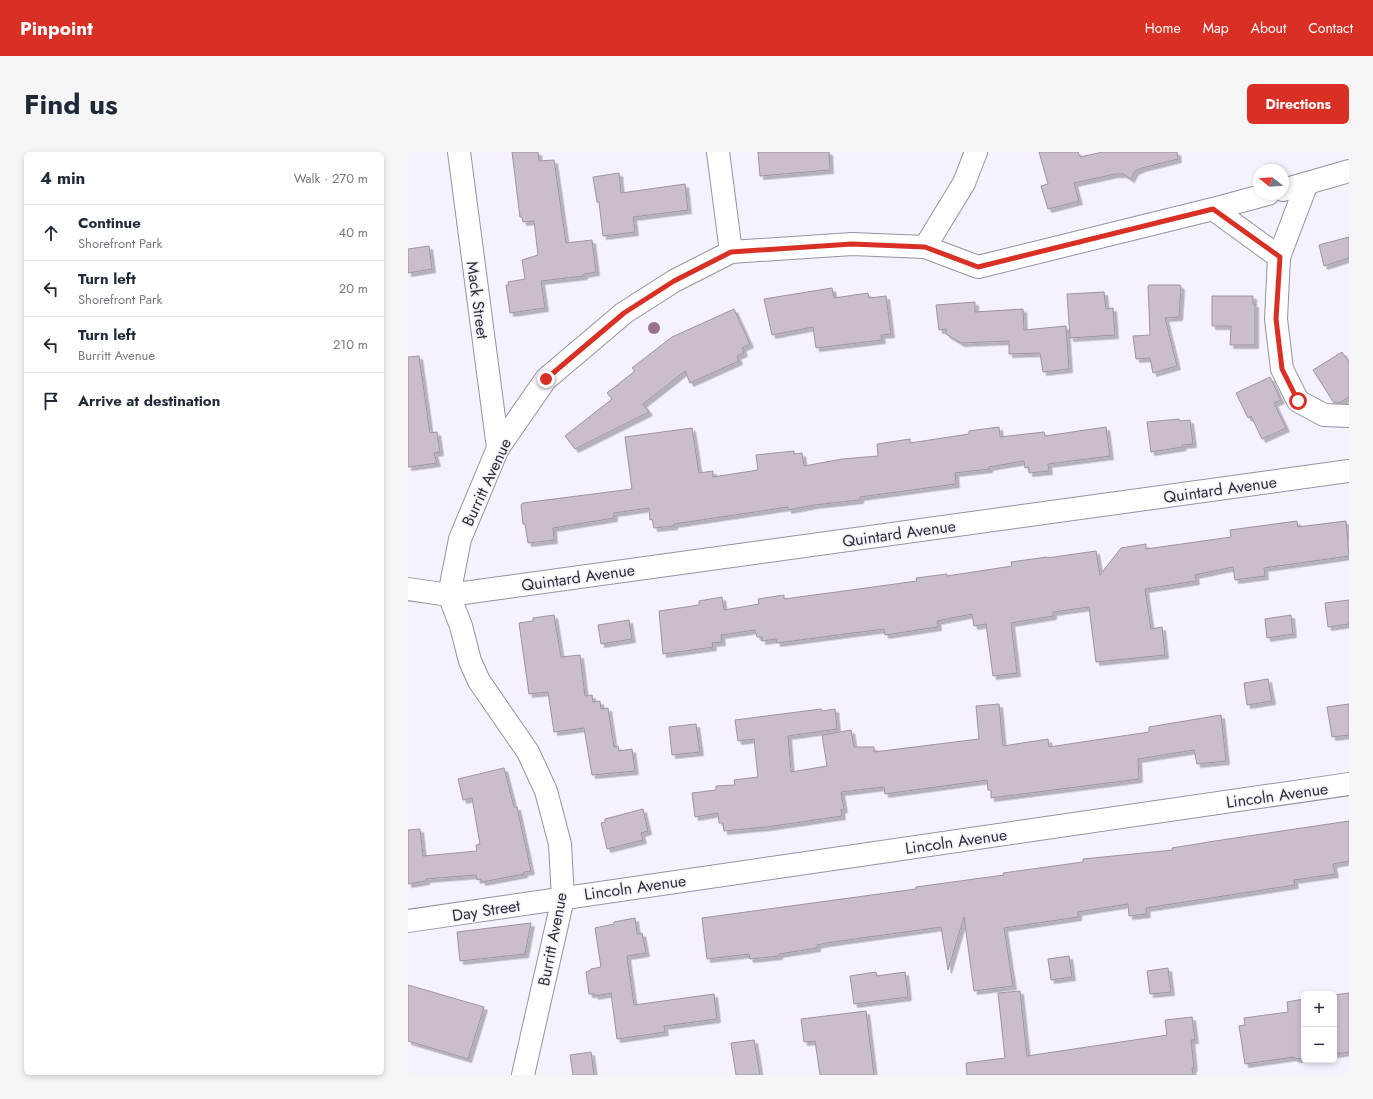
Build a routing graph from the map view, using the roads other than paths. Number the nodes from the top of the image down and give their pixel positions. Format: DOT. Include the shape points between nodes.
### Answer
graph roads {
  1 [pos="459,152"];
  2 [pos="718,152"];
  3 [pos="976,152"];
  4 [pos="1349,171"];
  5 [pos="1307,183"];
  6 [pos="1289,188"];
  7 [pos="1253,198"];
  8 [pos="1213,209"];
  9 [pos="925,247"];
  10 [pos="731,252"];
  11 [pos="1280,257"];
  12 [pos="1349,416"];
  13 [pos="498,448"];
  14 [pos="1349,471"];
  15 [pos="408,588"];
  16 [pos="449,595"];
  17 [pos="1349,784"];
  18 [pos="563,898"];
  19 [pos="408,921"];
  20 [pos="523,1075"];
  1 -- 13 [label="street, Mack Street"];
  2 -- 10 [label="street"];
  3 -- 9 [label="street" via="964,183"];
  4 -- 5 [label="street"];
  5 -- 6 [label="street"];
  5 -- 11 [label="street"];
  7 -- 8 [label="street, Burritt Avenue"];
  8 -- 9 [label="street, Burritt Avenue" via="978,267"];
  8 -- 11 [label="street"];
  9 -- 10 [label="street, Burritt Avenue" via="852,244"];
  10 -- 13 [label="street, Burritt Avenue" via="674,281 624,313 576,353 546,379"];
  11 -- 12 [label="street" via="1276,319 1282,369 1298,401 1324,415"];
  13 -- 16 [label="street, Burritt Avenue" via="460,539"];
  14 -- 16 [label="street, Quintard Avenue"];
  15 -- 16 [label="street, Quintard Avenue"];
  16 -- 18 [label="street, Burritt Avenue" via="479,681 528,752 546,791 560,844"];
  17 -- 18 [label="street, Lincoln Avenue"];
  18 -- 19 [label="street, Day Street"];
  18 -- 20 [label="street, Burritt Avenue"];
}
